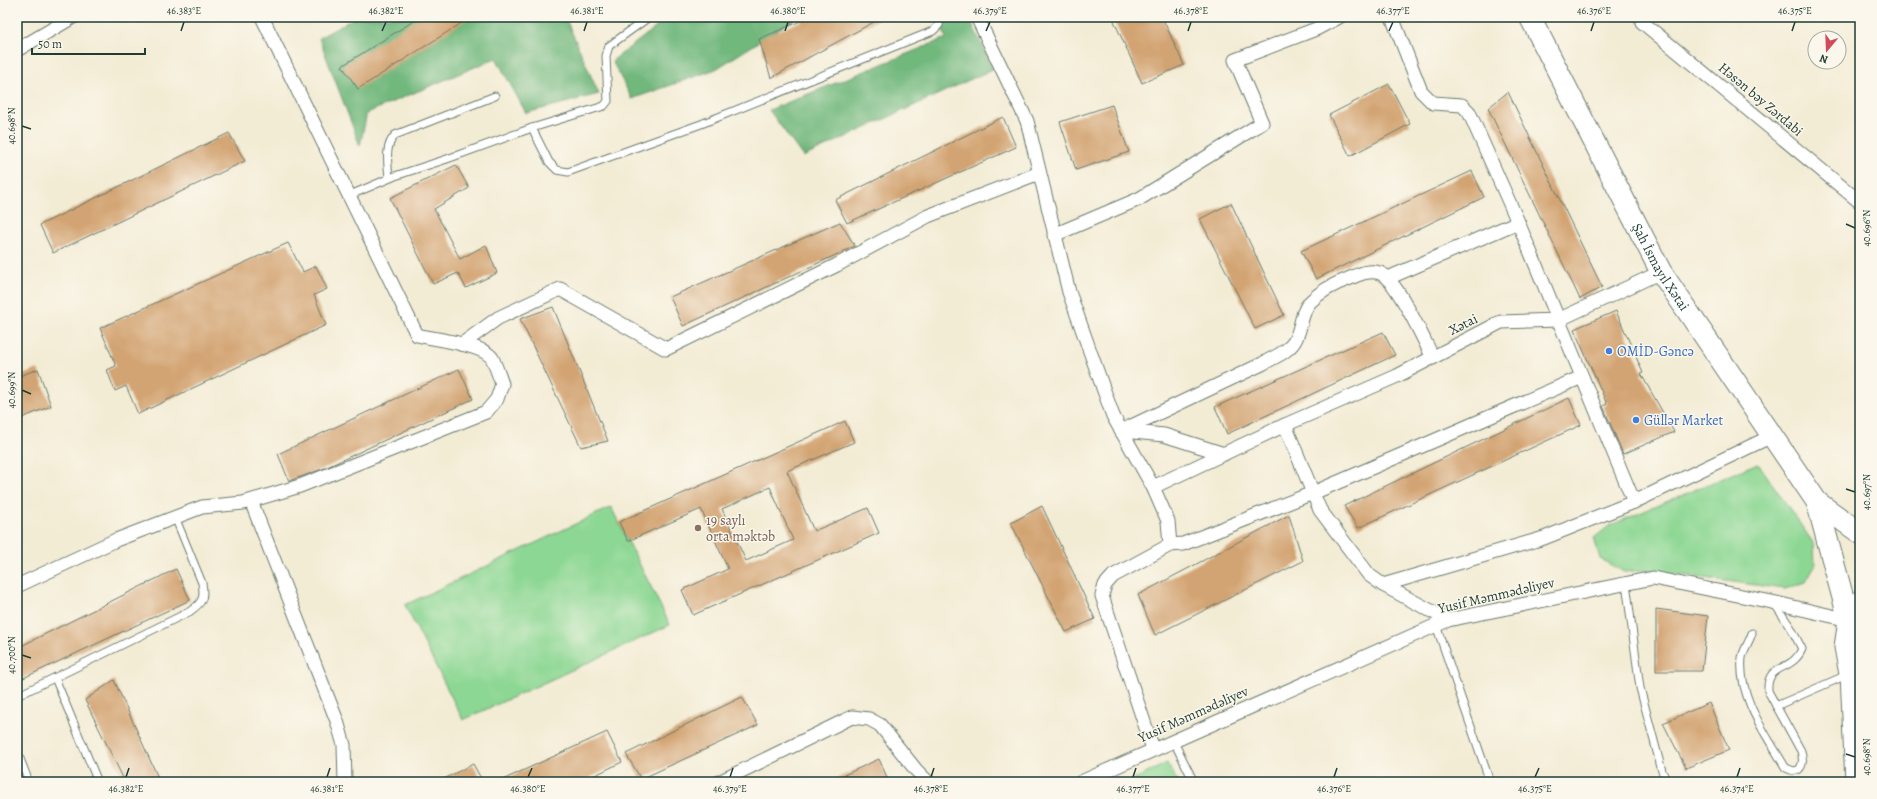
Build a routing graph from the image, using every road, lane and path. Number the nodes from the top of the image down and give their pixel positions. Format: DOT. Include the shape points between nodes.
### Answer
graph roads {
  1 [pos="73,17"];
  2 [pos="262,17"];
  3 [pos="649,17"];
  4 [pos="940,17"];
  5 [pos="977,17"];
  6 [pos="1339,17"];
  7 [pos="1392,17"];
  8 [pos="1530,17"];
  9 [pos="1642,22"];
  10 [pos="17,50"];
  11 [pos="494,96"];
  12 [pos="532,128"];
  13 [pos="1039,173"];
  14 [pos="389,178"];
  15 [pos="348,196"];
  16 [pos="1860,202"];
  17 [pos="1518,222"];
  18 [pos="1054,235"];
  19 [pos="1661,272"];
  20 [pos="1388,278"];
  21 [pos="1558,320"];
  22 [pos="462,344"];
  23 [pos="1433,358"];
  24 [pos="1582,377"];
  25 [pos="1285,425"];
  26 [pos="1121,431"];
  27 [pos="1774,435"];
  28 [pos="1224,454"];
  29 [pos="1153,487"];
  30 [pos="1313,493"];
  31 [pos="252,501"];
  32 [pos="1634,502"];
  33 [pos="1817,502"];
  34 [pos="175,517"];
  35 [pos="1860,533"];
  36 [pos="1170,545"];
  37 [pos="1626,583"];
  38 [pos="1384,585"];
  39 [pos="17,586"];
  40 [pos="1860,601"];
  41 [pos="1772,602"];
  42 [pos="1849,620"];
  43 [pos="1442,622"];
  44 [pos="1752,633"];
  45 [pos="55,678"];
  46 [pos="1855,682"];
  47 [pos="17,696"];
  48 [pos="1776,706"];
  49 [pos="1173,740"];
  50 [pos="1154,749"];
  51 [pos="17,751"];
  52 [pos="29,782"];
  53 [pos="98,782"];
  54 [pos="345,782"];
  55 [pos="719,782"];
  56 [pos="928,782"];
  57 [pos="1081,782"];
  58 [pos="1194,782"];
  59 [pos="1490,782"];
  60 [pos="1667,782"];
  61 [pos="1855,782"];
  1 -- 10 [label="street"];
  2 -- 15 [label="street"];
  3 -- 12 [label="lane" via="609,46 606,56 608,101 604,106"];
  4 -- 12 [label="lane" via="939,25 933,31 700,124 568,172 557,170 549,162"];
  5 -- 13 [label="street" via="1027,121"];
  6 -- 18 [label="street" via="1316,29 1235,60 1262,123 1139,199"];
  7 -- 17 [label="street" via="1421,91 1433,103 1462,105 1469,112"];
  8 -- 19 [label="main road, Şah İsmayıl Xətai"];
  9 -- 16 [label="street, Həsən bəy Zərdabi"];
  11 -- 14 [label="lane" via="395,135 388,148"];
  12 -- 14 [label="lane"];
  13 -- 18 [label="street"];
  13 -- 22 [label="street" via="928,216 837,265 666,349 560,290 498,318"];
  14 -- 15 [label="lane"];
  15 -- 22 [label="street" via="417,335"];
  17 -- 20 [label="street"];
  17 -- 21 [label="street"];
  18 -- 26 [label="street" via="1069,292 1113,416"];
  19 -- 21 [label="street, Xətai"];
  19 -- 27 [label="main road, Şah İsmayıl Xətai"];
  20 -- 23 [label="street" via="1403,300"];
  20 -- 26 [label="street" via="1380,273 1366,272 1331,285 1309,303 1298,334 1289,348 1262,364"];
  21 -- 23 [label="street, Xətai" via="1501,322"];
  21 -- 24 [label="street"];
  22 -- 31 [label="street" via="481,350 491,357 502,384 497,399 486,412 300,486"];
  23 -- 25 [label="street, Xətai"];
  24 -- 30 [label="street"];
  24 -- 32 [label="street"];
  25 -- 28 [label="street, Xətai"];
  25 -- 30 [label="street"];
  26 -- 28 [label="street" via="1164,435"];
  26 -- 29 [label="street"];
  27 -- 32 [label="street"];
  27 -- 33 [label="main road, Şah İsmayıl Xətai"];
  28 -- 29 [label="street, Xətai"];
  29 -- 36 [label="street" via="1168,521"];
  30 -- 36 [label="street" via="1183,544"];
  30 -- 38 [label="street" via="1320,510 1348,548 1369,575"];
  31 -- 34 [label="street" via="202,507"];
  31 -- 54 [label="street" via="337,721 344,745"];
  32 -- 38 [label="street" via="1544,538"];
  33 -- 35 [label="main road, Şah İsmayıl Xətai"];
  33 -- 42 [label="main road, Şah İsmayıl Xətai"];
  34 -- 39 [label="street" via="116,540"];
  34 -- 45 [label="lane" via="202,583 204,593 200,604 189,612"];
  36 -- 50 [label="street" via="1113,576 1104,585 1102,596"];
  37 -- 41 [label="street, Yusif Məmmədəliyev" via="1653,578"];
  37 -- 43 [label="street, Yusif Məmmədəliyev"];
  37 -- 60 [label="lane" via="1640,688"];
  38 -- 43 [label="street"];
  40 -- 42 [label="main road"];
  41 -- 42 [label="street, Yusif Məmmədəliyev"];
  41 -- 48 [label="lane" via="1791,628 1802,649 1797,659 1772,674 1767,681 1768,691"];
  42 -- 46 [label="main road" via="1845,647"];
  43 -- 49 [label="street, Yusif Məmmədəliyev"];
  43 -- 59 [label="lane"];
  44 -- 48 [label="lane" via="1742,656 1747,701 1785,767 1797,771 1802,766 1801,751"];
  45 -- 47 [label="lane"];
  45 -- 53 [label="lane"];
  46 -- 48 [label="lane"];
  46 -- 61 [label="main road"];
  49 -- 50 [label="street, Yusif Məmmədəliyev"];
  49 -- 58 [label="lane"];
  50 -- 57 [label="street, Yusif Məmmədəliyev"];
  51 -- 52 [label="lane"];
  55 -- 56 [label="street" via="852,717 869,719 880,726"];
}
